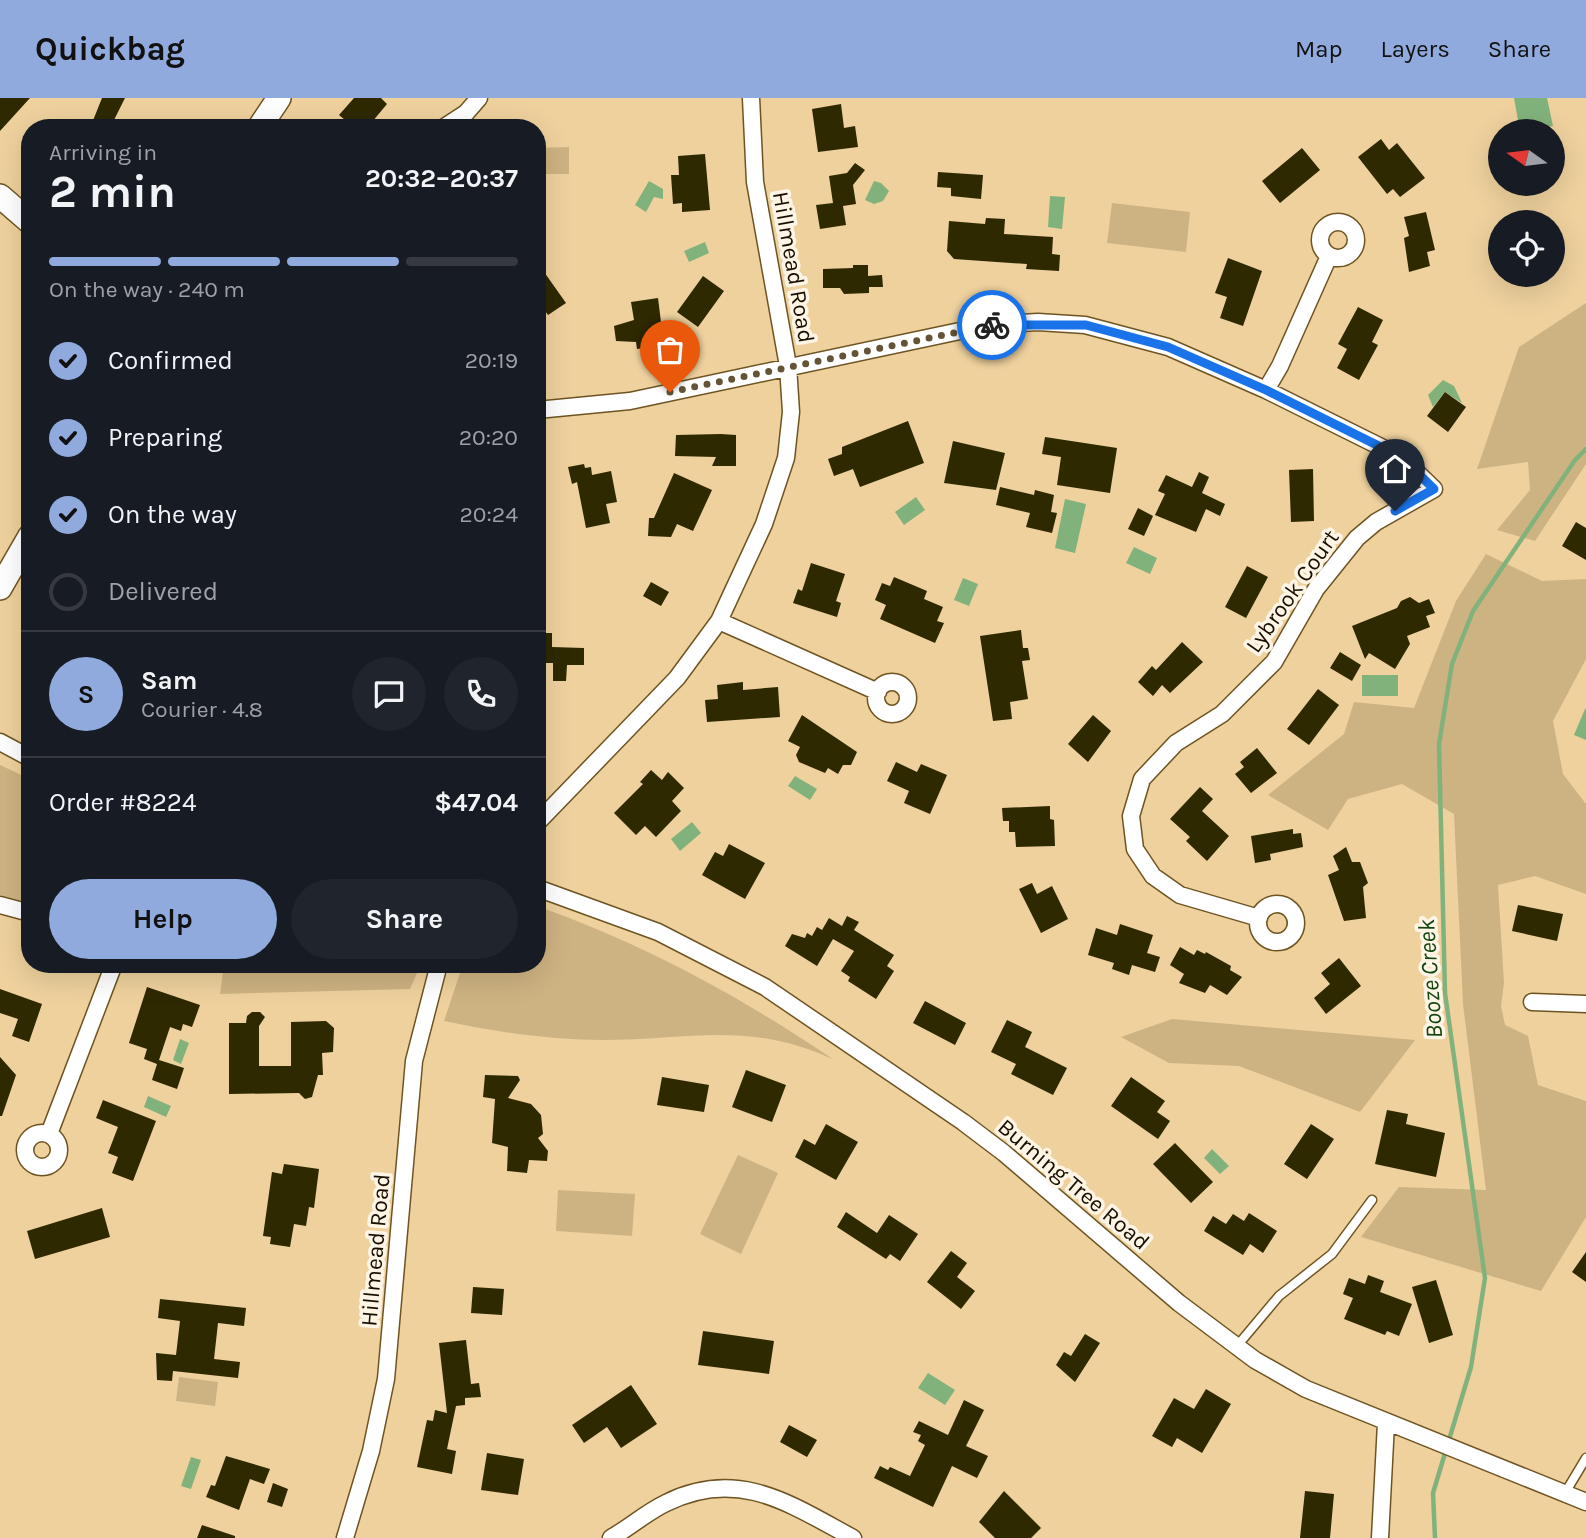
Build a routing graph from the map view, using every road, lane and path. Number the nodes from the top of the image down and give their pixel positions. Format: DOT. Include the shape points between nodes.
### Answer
graph roads {
  1 [pos="279,98"];
  2 [pos="479,98"];
  3 [pos="751,98"];
  4 [pos="265,119"];
  5 [pos="457,119"];
  6 [pos="0,196"];
  7 [pos="21,214"];
  8 [pos="1329,256"];
  9 [pos="788,366"];
  10 [pos="1266,390"];
  11 [pos="546,409"];
  12 [pos="21,552"];
  13 [pos="0,588"];
  14 [pos="719,621"];
  15 [pos="878,692"];
  16 [pos="0,742"];
  17 [pos="21,753"];
  18 [pos="546,814"];
  19 [pos="546,891"];
  20 [pos="0,905"];
  21 [pos="21,911"];
  22 [pos="1259,918"];
  23 [pos="111,973"];
  24 [pos="437,973"];
  25 [pos="1532,1002"];
  26 [pos="1586,1004"];
  27 [pos="49,1135"];
  28 [pos="1372,1200"];
  29 [pos="1237,1346"];
  30 [pos="1386,1423"];
  31 [pos="1586,1458"];
  32 [pos="1565,1493"];
  33 [pos="1586,1502"];
  34 [pos="351,1536"];
  35 [pos="611,1538"];
  36 [pos="853,1538"];
  37 [pos="1380,1538"];
  1 -- 4 [label="main road"];
  2 -- 5 [label="street"];
  3 -- 9 [label="street, Hillmead Road" via="755,182"];
  6 -- 7 [label="main road"];
  8 -- 10 [label="street"];
  9 -- 10 [label="street" via="988,325 1050,323 1127,334"];
  9 -- 11 [label="street" via="630,401"];
  9 -- 14 [label="street, Hillmead Road" via="791,412 786,458 764,524"];
  10 -- 22 [label="street, Lybrook Court" via="1401,457 1434,489 1357,538 1316,589 1274,662 1222,714 1176,743 1142,779 1131,816 1135,849 1153,876 1180,895"];
  12 -- 13 [label="main road"];
  14 -- 15 [label="street"];
  14 -- 18 [label="street, Hillmead Road" via="677,678"];
  16 -- 17 [label="street"];
  19 -- 29 [label="street, Burning Tree Road" via="658,932 765,987 984,1137 1179,1303"];
  20 -- 21 [label="street"];
  23 -- 27 [label="street"];
  24 -- 34 [label="street, Hillmead Road" via="414,1061 386,1378"];
  25 -- 26 [label="street"];
  28 -- 29 [label="lane" via="1332,1254 1279,1296"];
  29 -- 30 [label="street, Burning Tree Road" via="1306,1389"];
  30 -- 32 [label="street, Burning Tree Road"];
  30 -- 37 [label="street"];
  31 -- 32 [label="lane"];
  32 -- 33 [label="street, Burning Tree Road"];
  35 -- 36 [label="street" via="665,1503 704,1488 728,1486 753,1490 792,1506"];
}
